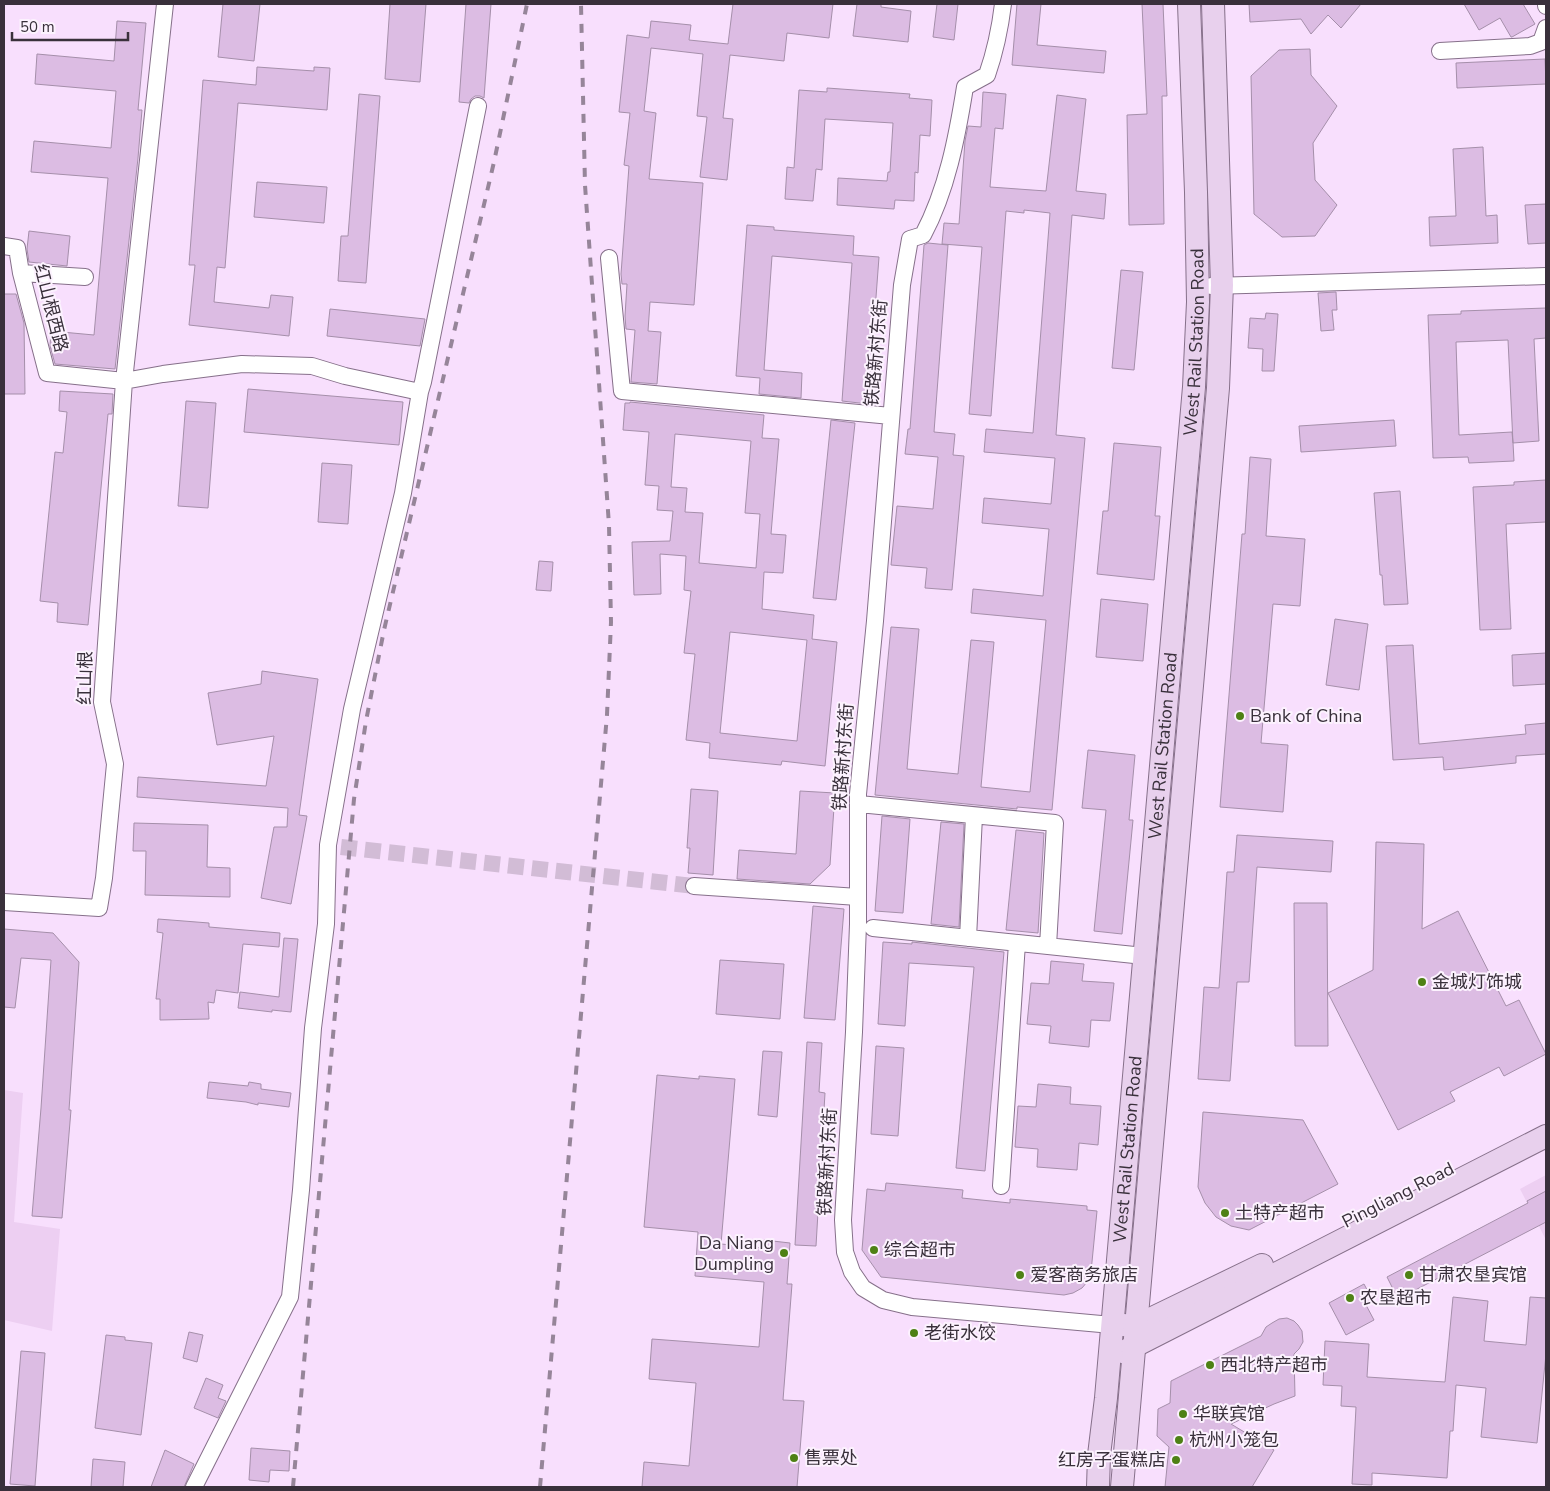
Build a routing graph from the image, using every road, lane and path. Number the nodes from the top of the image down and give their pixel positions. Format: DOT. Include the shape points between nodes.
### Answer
graph roads {
  1 [pos="165,4"];
  2 [pos="1002,4"];
  3 [pos="1190,4"];
  4 [pos="1213,4"];
  5 [pos="1546,28"];
  6 [pos="1440,51"];
  7 [pos="478,106"];
  8 [pos="4,246"];
  9 [pos="609,258"];
  10 [pos="21,273"];
  11 [pos="1546,276"];
  12 [pos="85,277"];
  13 [pos="1222,285"];
  14 [pos="1198,286"];
  15 [pos="124,381"];
  16 [pos="420,392"];
  17 [pos="892,416"];
  18 [pos="859,804"];
  19 [pos="974,816"];
  20 [pos="694,886"];
  21 [pos="858,897"];
  22 [pos="4,902"];
  23 [pos="873,928"];
  24 [pos="968,938"];
  25 [pos="1017,943"];
  26 [pos="1048,946"];
  27 [pos="1144,956"];
  28 [pos="1546,1119"];
  29 [pos="1546,1136"];
  30 [pos="1001,1186"];
  31 [pos="1112,1325"];
  32 [pos="1134,1337"];
  33 [pos="1108,1358"];
  34 [pos="194,1487"];
  35 [pos="1098,1487"];
  36 [pos="1122,1487"];
  1 -- 15 [label="street"];
  2 -- 17 [label="street, 铁路新村东街" via="996,51 987,75 965,87 946,177 934,215 924,235 910,239 902,285"];
  3 -- 14 [label="main road, West Rail Station Road"];
  4 -- 13 [label="main road, West Rail Station Road"];
  5 -- 6 [label="street" via="1541,42 1530,46"];
  7 -- 16 [label="street"];
  8 -- 10 [label="street, 红山根西路" via="16,248"];
  9 -- 17 [label="street" via="622,391"];
  10 -- 12 [label="street"];
  10 -- 15 [label="street, 红山根西路" via="47,373"];
  11 -- 13 [label="street"];
  13 -- 14 [label="street"];
  13 -- 32 [label="main road, West Rail Station Road" via="1218,388"];
  14 -- 27 [label="main road, West Rail Station Road" via="1194,387"];
  15 -- 16 [label="street" via="242,364 312,366"];
  15 -- 22 [label="street, 红山根" via="102,702 115,764 98,908"];
  16 -- 34 [label="street" via="403,493 352,709 313,1028 290,1297"];
  17 -- 18 [label="street, 铁路新村东街"];
  18 -- 19 [label="street"];
  18 -- 21 [label="street, 铁路新村东街"];
  19 -- 24 [label="street"];
  19 -- 26 [label="street" via="1056,823"];
  20 -- 21 [label="street"];
  21 -- 31 [label="street, 铁路新村东街" via="843,1220 845,1252 852,1272 863,1288 883,1300 912,1307"];
  23 -- 24 [label="street"];
  24 -- 25 [label="street"];
  25 -- 26 [label="street"];
  25 -- 30 [label="street"];
  26 -- 27 [label="street"];
  27 -- 31 [label="main road, West Rail Station Road"];
  28 -- 32 [label="main road, Pingliang Road" via="1247,1272"];
  29 -- 32 [label="main road, Pingliang Road"];
  31 -- 32 [label="main road, Pingliang Road"];
  31 -- 33 [label="main road, West Rail Station Road"];
  32 -- 33 [label="main road"];
  32 -- 36 [label="main road, West Rail Station Road"];
  33 -- 35 [label="main road, West Rail Station Road"];
}
